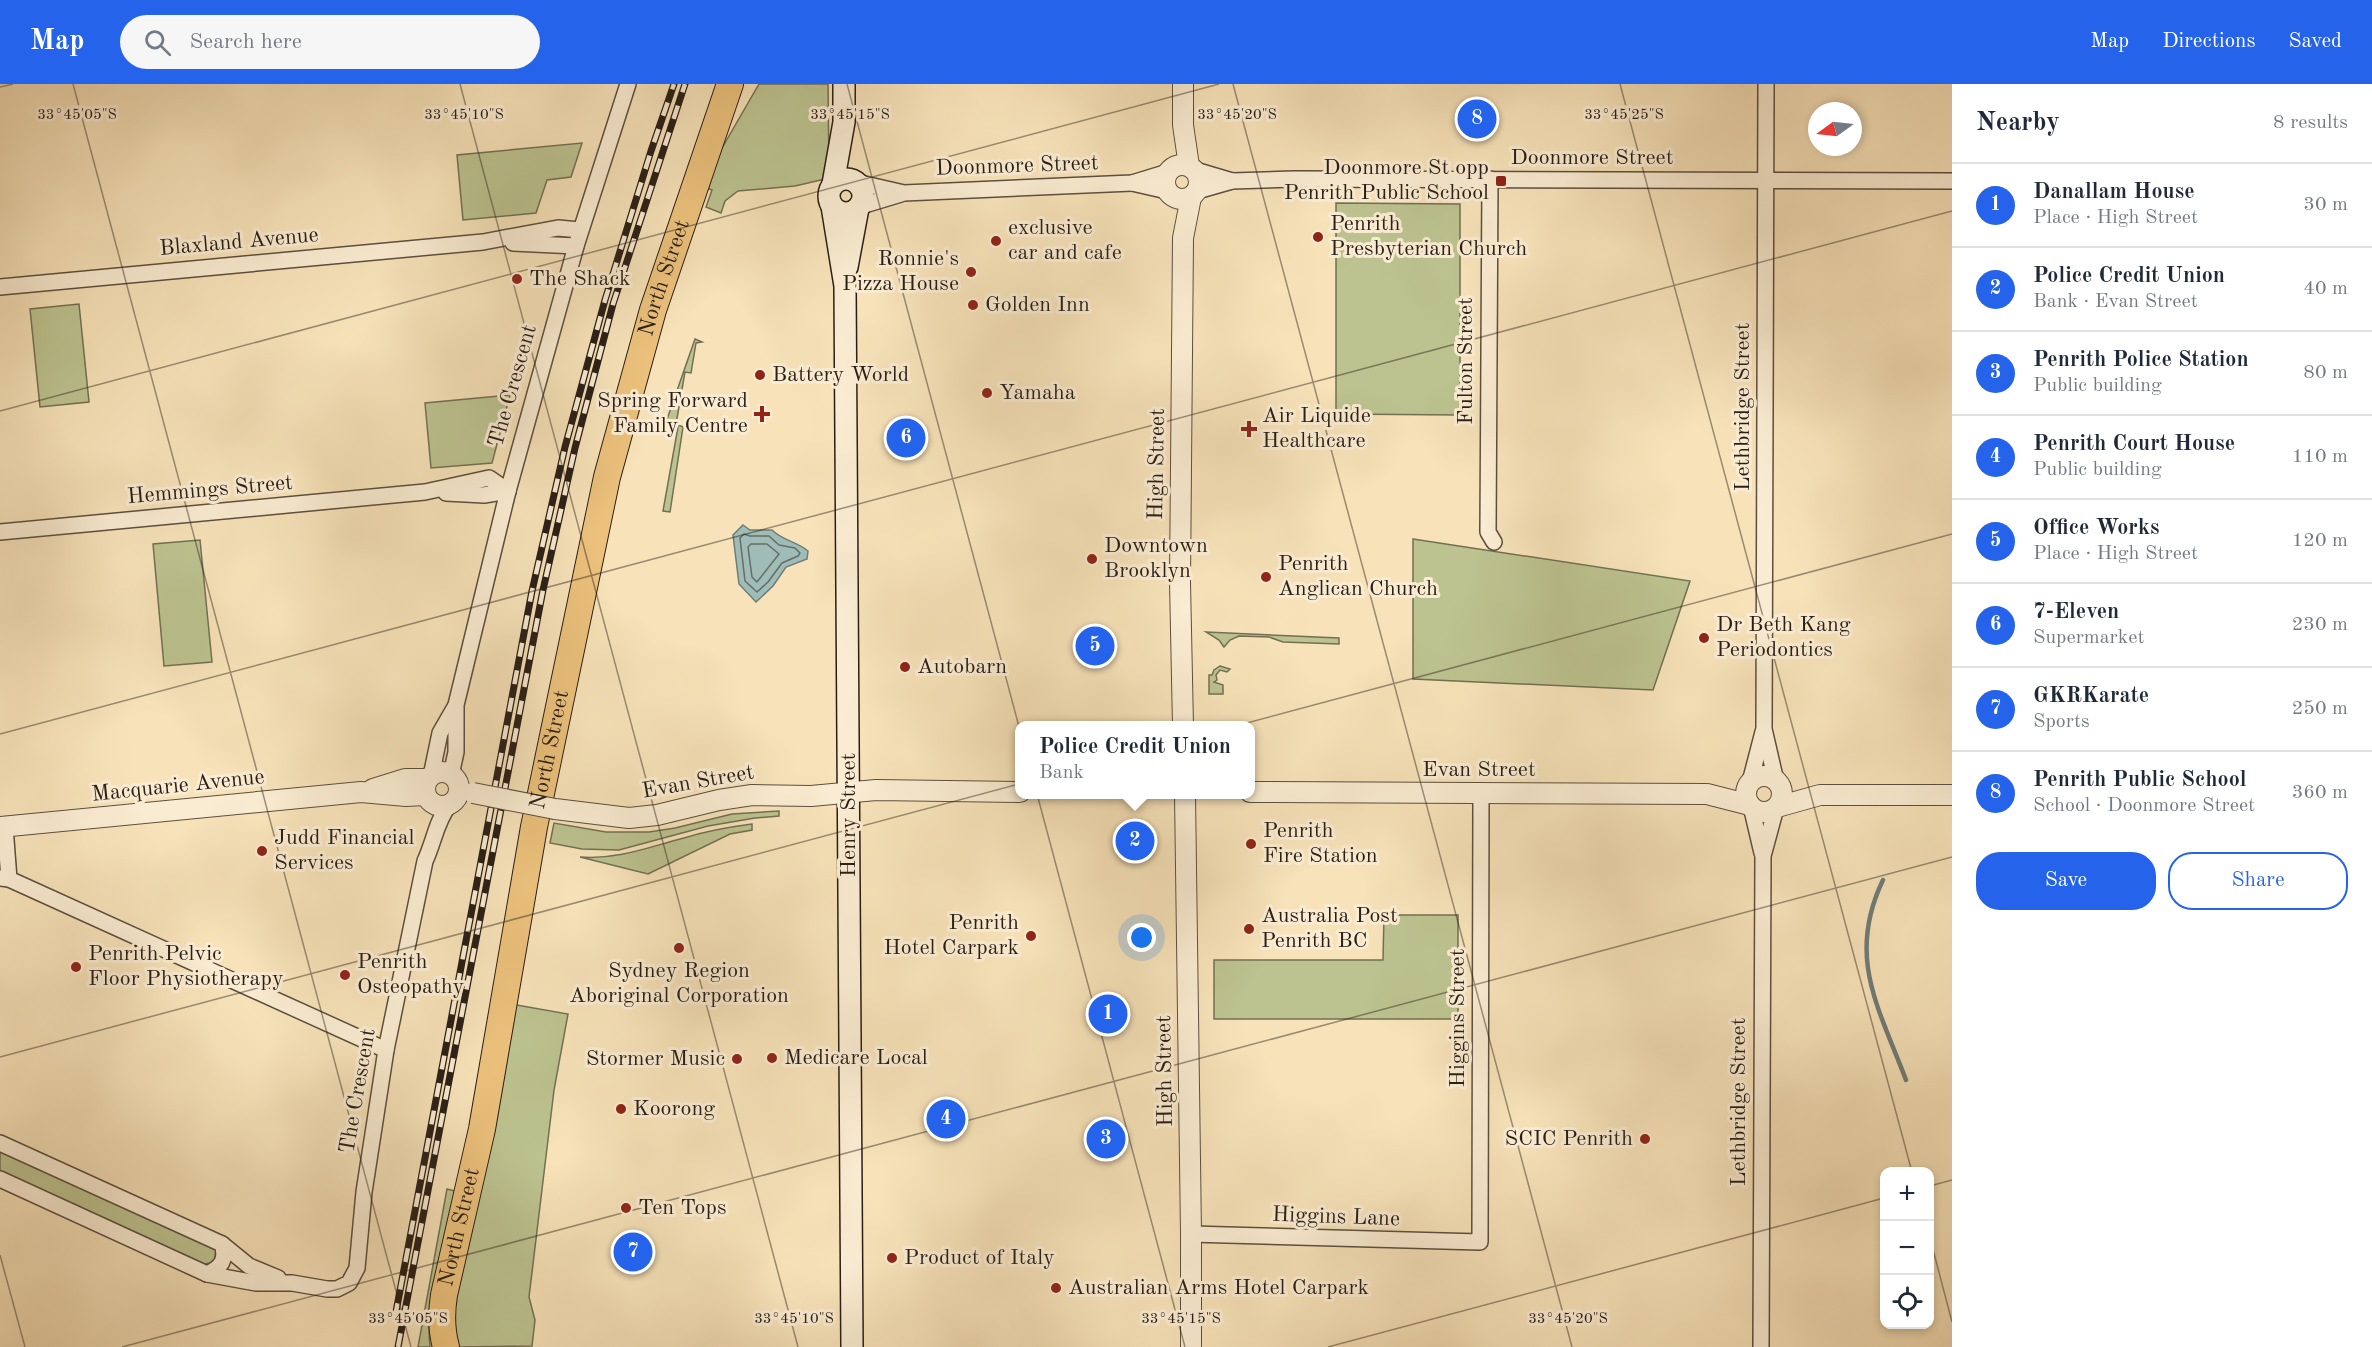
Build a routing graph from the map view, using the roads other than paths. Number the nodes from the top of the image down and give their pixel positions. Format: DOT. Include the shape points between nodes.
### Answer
graph roads {
  1 [pos="628,84"];
  2 [pos="730,84"];
  3 [pos="747,84"];
  4 [pos="1183,84"];
  5 [pos="1766,84"];
  6 [pos="843,85"];
  7 [pos="844,122"];
  8 [pos="704,164"];
  9 [pos="1490,179"];
  10 [pos="1182,181"];
  11 [pos="1766,181"];
  12 [pos="1952,181"];
  13 [pos="855,182"];
  14 [pos="833,184"];
  15 [pos="904,193"];
  16 [pos="832,206"];
  17 [pos="858,208"];
  18 [pos="580,230"];
  19 [pos="483,242"];
  20 [pos="576,246"];
  21 [pos="845,282"];
  22 [pos="0,287"];
  23 [pos="507,490"];
  24 [pos="0,532"];
  25 [pos="1494,542"];
  26 [pos="456,705"];
  27 [pos="1183,721"];
  28 [pos="1764,729"];
  29 [pos="1776,781"];
  30 [pos="428,783"];
  31 [pos="1750,783"];
  32 [pos="458,791"];
  33 [pos="1015,792"];
  34 [pos="1255,792"];
  35 [pos="849,793"];
  36 [pos="1481,794"];
  37 [pos="1707,794"];
  38 [pos="1820,795"];
  39 [pos="1952,795"];
  40 [pos="1185,799"];
  41 [pos="1750,806"];
  42 [pos="1776,807"];
  43 [pos="3,827"];
  44 [pos="1763,856"];
  45 [pos="4,878"];
  46 [pos="386,1050"];
  47 [pos="0,1143"];
  48 [pos="0,1179"];
  49 [pos="1191,1234"];
  50 [pos="1472,1242"];
  51 [pos="222,1244"];
  52 [pos="207,1274"];
  53 [pos="292,1283"];
  54 [pos="446,1347"];
  55 [pos="852,1347"];
  56 [pos="1191,1347"];
  57 [pos="1761,1347"];
  1 -- 18 [label="street, The Crescent"];
  2 -- 8 [label="highway, North Street"];
  3 -- 8 [label="highway, North Street"];
  4 -- 10 [label="street, High Street"];
  5 -- 11 [label="street, Lethbridge Street"];
  6 -- 7 [label="main road"];
  7 -- 13 [label="main road"];
  7 -- 14 [label="main road"];
  8 -- 54 [label="highway, North Street" via="671,252 607,477 534,827 482,1129 444,1295 441,1313"];
  9 -- 10 [label="street, Doonmore Street"];
  9 -- 11 [label="street, Doonmore Street"];
  9 -- 25 [label="street, Fulton Street" via="1488,532"];
  10 -- 15 [label="street, Doonmore Street"];
  10 -- 27 [label="street, High Street"];
  11 -- 12 [label="street, Doonmore Street"];
  11 -- 28 [label="street, Lethbridge Street"];
  13 -- 14 [label="main road" via="841,179"];
  13 -- 15 [label="street, Doonmore Street"];
  13 -- 17 [label="main road" via="863,197"];
  14 -- 16 [label="main road" via="828,197"];
  15 -- 17 [label="street, Doonmore Street"];
  16 -- 17 [label="main road" via="844,213"];
  16 -- 21 [label="main road, Henry Street"];
  17 -- 21 [label="main road, Henry Street"];
  18 -- 19 [label="street, Blaxland Avenue" via="558,228"];
  18 -- 20 [label="street, The Crescent"];
  19 -- 20 [label="street, Blaxland Avenue"];
  19 -- 22 [label="street, Blaxland Avenue"];
  20 -- 23 [label="street, The Crescent"];
  21 -- 35 [label="main road, Henry Street"];
  23 -- 24 [label="street, Hemmings Street" via="484,495 425,492"];
  23 -- 26 [label="street, The Crescent"];
  26 -- 30 [label="street, The Crescent" via="440,733"];
  26 -- 32 [label="street, The Crescent"];
  28 -- 29 [label="street, Lethbridge Street"];
  28 -- 31 [label="street, Lethbridge Street"];
  29 -- 31 [label="street" via="1765,776"];
  29 -- 38 [label="street"];
  29 -- 42 [label="street" via="1782,797"];
  30 -- 32 [label="street, Macquarie Avenue" via="443,772"];
  30 -- 32 [label="street" via="435,805"];
  30 -- 43 [label="street, Macquarie Avenue" via="406,796 361,792"];
  31 -- 37 [label="street, Evan Street"];
  31 -- 41 [label="street" via="1746,792"];
  32 -- 35 [label="street, Evan Street, bridge" via="588,814 636,817 736,797"];
  32 -- 46 [label="street, The Crescent" via="438,822 425,861"];
  33 -- 35 [label="street, Evan Street"];
  34 -- 36 [label="street, Evan Street"];
  35 -- 55 [label="main road, Henry Street"];
  36 -- 37 [label="street, Evan Street"];
  36 -- 50 [label="street, Higgins Street"];
  37 -- 41 [label="street, Evan Street"];
  38 -- 39 [label="street"];
  38 -- 42 [label="street"];
  40 -- 49 [label="street, High Street"];
  41 -- 42 [label="street" via="1760,812"];
  41 -- 44 [label="street, Lethbridge Street"];
  42 -- 44 [label="street, Lethbridge Street"];
  43 -- 45 [label="street"];
  44 -- 57 [label="street, Lethbridge Street"];
  45 -- 46 [label="street"];
  46 -- 53 [label="street, The Crescent" via="364,1192 357,1268 349,1283 337,1289"];
  47 -- 51 [label="street"];
  48 -- 52 [label="street"];
  49 -- 50 [label="street, Higgins Lane"];
  49 -- 56 [label="street, High Street"];
  51 -- 52 [label="street" via="223,1263"];
  51 -- 53 [label="street" via="260,1272"];
  52 -- 53 [label="street" via="256,1283"];
}
